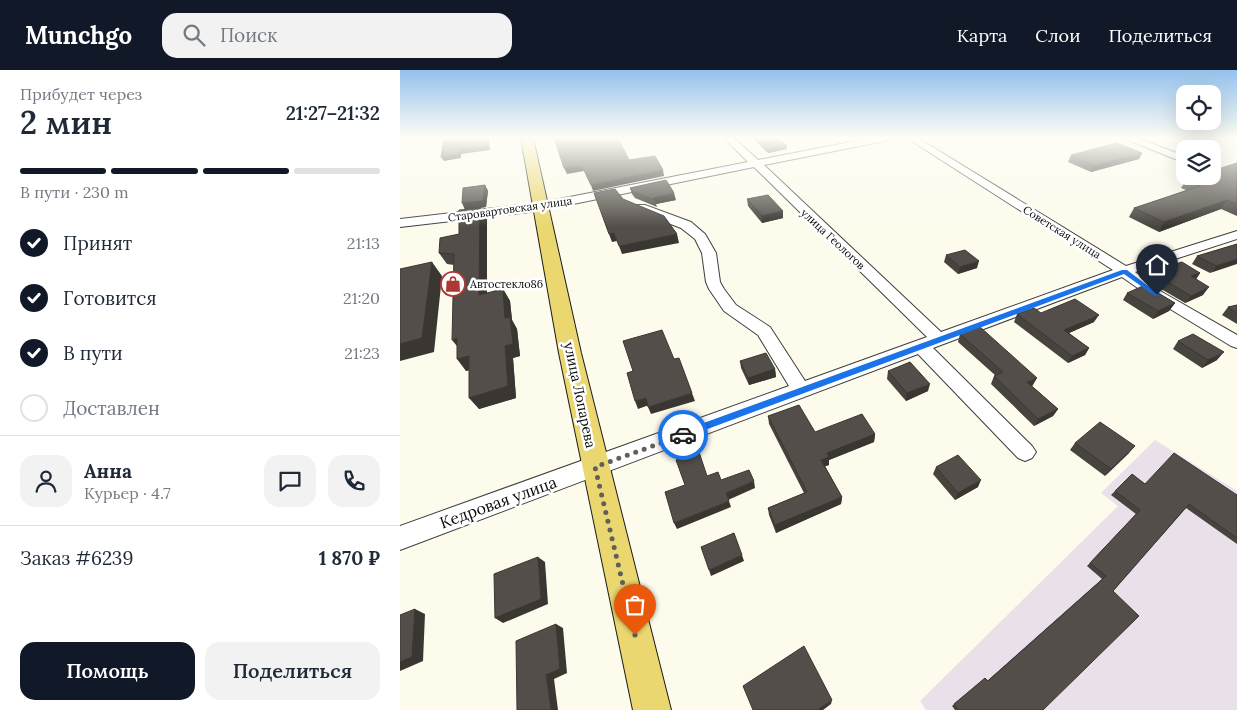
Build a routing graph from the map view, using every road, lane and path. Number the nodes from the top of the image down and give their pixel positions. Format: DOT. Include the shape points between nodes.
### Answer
graph roads {
  1 [pos="532,168"];
  2 [pos="735,168"];
  3 [pos="758,168"];
  4 [pos="960,168"];
  5 [pos="622,191"];
  6 [pos="539,207"];
  7 [pos="400,223"];
  8 [pos="1237,235"];
  9 [pos="1124,271"];
  10 [pos="930,342"];
  11 [pos="1237,342"];
  12 [pos="801,390"];
  13 [pos="1025,452"];
  14 [pos="595,467"];
  15 [pos="400,538"];
  16 [pos="652,710"];
  1 -- 6 [label="main road, улица Лопарева"];
  2 -- 5 [label="street, Старовартовская улица"];
  3 -- 10 [label="street, улица Геологов"];
  4 -- 9 [label="street, Советская улица"];
  5 -- 6 [label="street, Старовартовская улица"];
  5 -- 12 [label="street" via="630,203 686,225 700,237 709,253 717,289 730,308 764,331"];
  6 -- 7 [label="street, Старовартовская улица"];
  6 -- 14 [label="main road, улица Лопарева"];
  8 -- 9 [label="street, Кедровая улица"];
  9 -- 10 [label="street, Кедровая улица"];
  9 -- 11 [label="street, Советская улица" via="1157,295"];
  10 -- 12 [label="street, Кедровая улица"];
  10 -- 13 [label="street, улица Геологов"];
  12 -- 14 [label="street, Кедровая улица"];
  14 -- 15 [label="street, Кедровая улица"];
  14 -- 16 [label="main road, улица Лопарева"];
}
